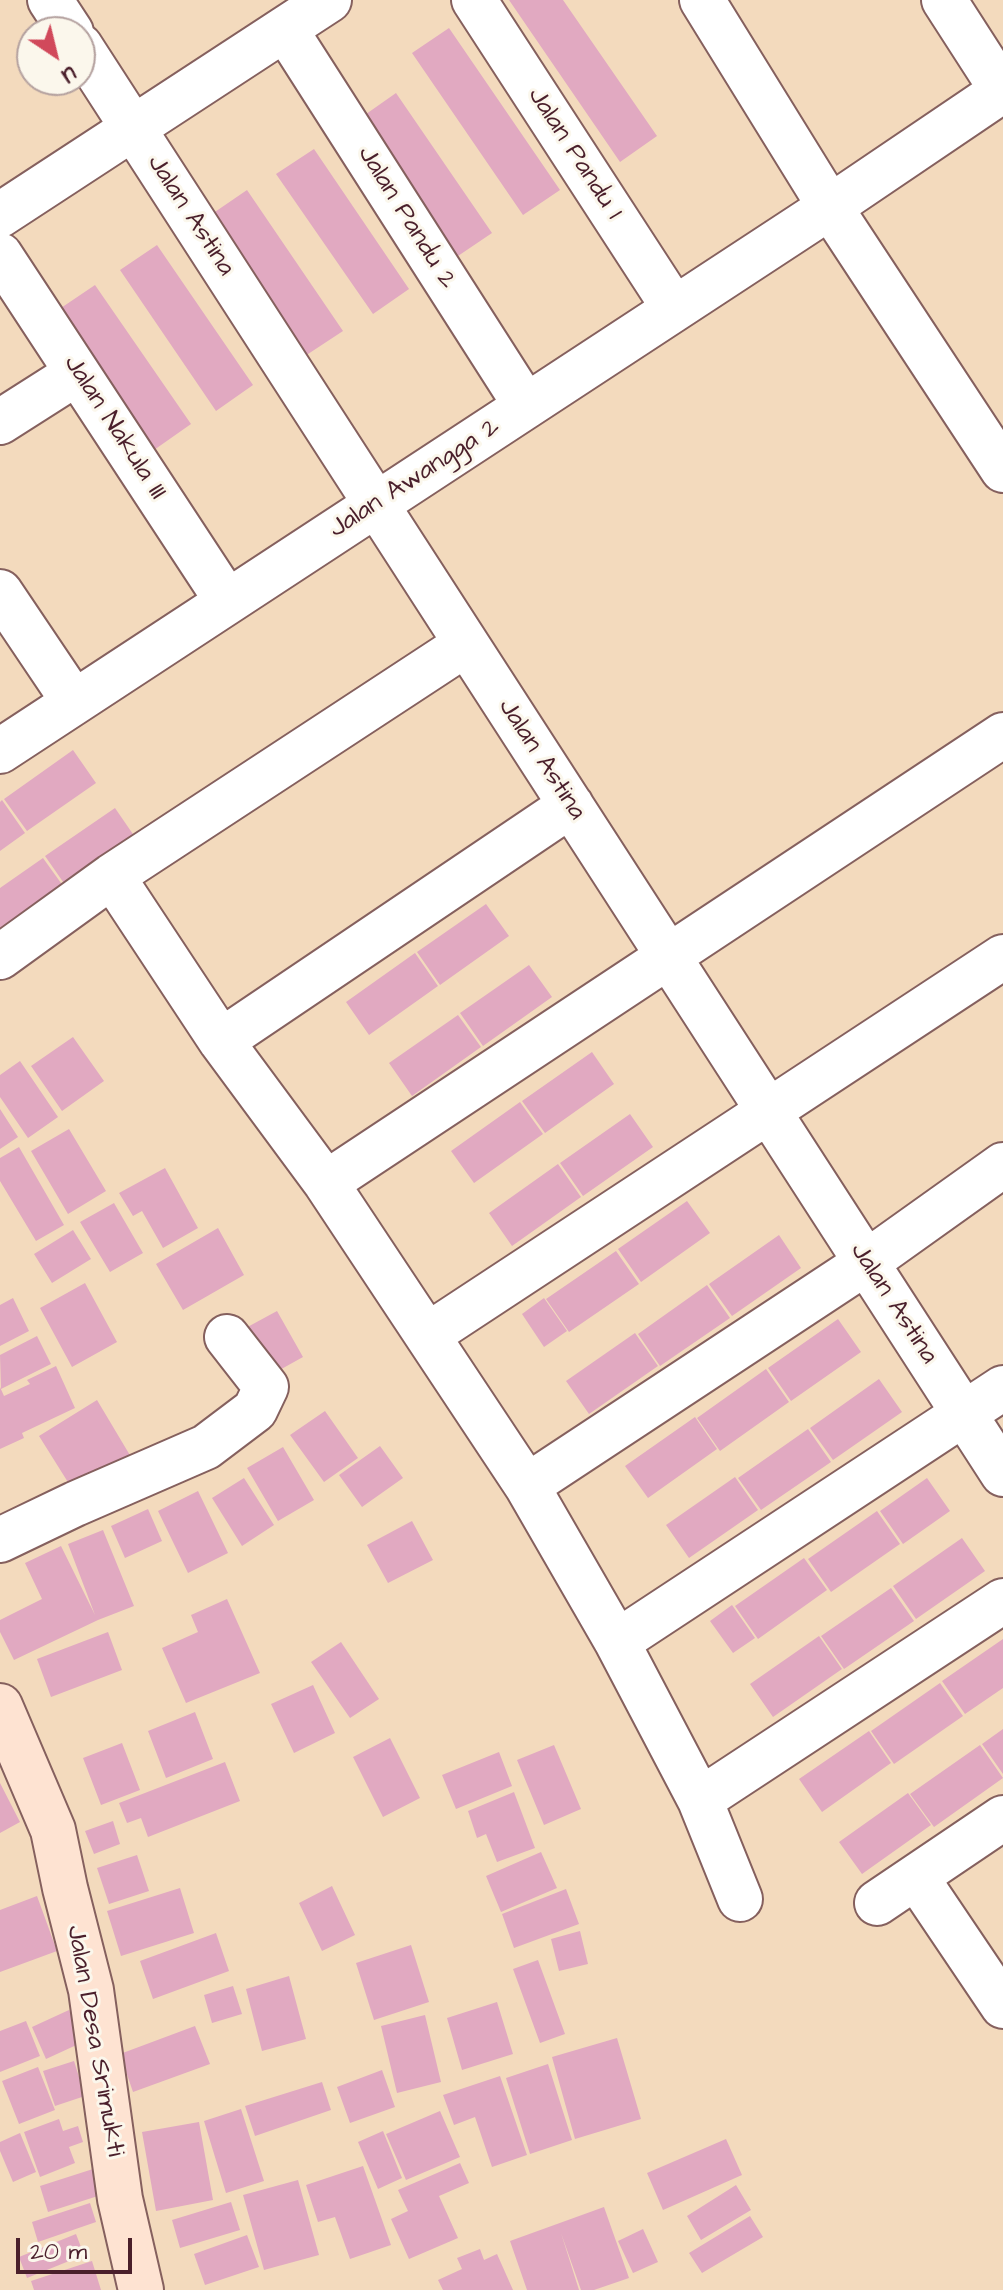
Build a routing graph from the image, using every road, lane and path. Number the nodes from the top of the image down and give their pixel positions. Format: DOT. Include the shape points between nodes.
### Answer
graph roads {
  1 [pos="329,0"];
  2 [pos="474,0"];
  3 [pos="702,0"];
  4 [pos="944,0"];
  5 [pos="285,29"];
  6 [pos="96,71"];
  7 [pos="1003,90"];
  8 [pos="133,128"];
  9 [pos="830,207"];
  10 [pos="0,215"];
  11 [pos="0,255"];
  12 [pos="674,308"];
  13 [pos="77,373"];
  14 [pos="526,406"];
  15 [pos="0,422"];
  16 [pos="1003,470"];
  17 [pos="376,504"];
  18 [pos="0,592"];
  19 [pos="227,601"];
  20 [pos="466,644"];
  21 [pos="74,702"];
  22 [pos="1003,735"];
  23 [pos="0,751"];
  24 [pos="571,805"];
  25 [pos="112,876"];
  26 [pos="669,956"];
  27 [pos="0,957"];
  28 [pos="1003,957"];
  29 [pos="221,1041"];
  30 [pos="768,1110"];
  31 [pos="1003,1165"];
  32 [pos="326,1183"];
  33 [pos="867,1262"];
  34 [pos="428,1335"];
  35 [pos="227,1337"];
  36 [pos="1003,1388"];
  37 [pos="964,1413"];
  38 [pos="1003,1474"];
  39 [pos="527,1486"];
  40 [pos="0,1540"];
  41 [pos="1003,1601"];
  42 [pos="617,1642"];
  43 [pos="0,1706"];
  44 [pos="700,1800"];
  45 [pos="1003,1818"];
  46 [pos="916,1877"];
  47 [pos="740,1899"];
  48 [pos="877,1903"];
  49 [pos="1003,2006"];
  50 [pos="141,2290"];
  1 -- 5 [label="street"];
  2 -- 12 [label="street, Jalan Pandu 1"];
  3 -- 9 [label="street"];
  4 -- 7 [label="street"];
  5 -- 8 [label="street"];
  5 -- 14 [label="street, Jalan Pandu 2"];
  6 -- 8 [label="street, Jalan Astina"];
  7 -- 9 [label="street, Jalan Awangga 2"];
  8 -- 10 [label="street"];
  8 -- 17 [label="street, Jalan Astina"];
  9 -- 12 [label="street, Jalan Awangga 2"];
  9 -- 16 [label="street"];
  11 -- 13 [label="street, Jalan Nakula III"];
  12 -- 14 [label="street, Jalan Awangga 2"];
  13 -- 15 [label="street"];
  13 -- 19 [label="street, Jalan Nakula III"];
  14 -- 17 [label="street, Jalan Awangga 2"];
  17 -- 19 [label="street, Jalan Awangga 2"];
  17 -- 20 [label="street, Jalan Astina"];
  18 -- 21 [label="street"];
  19 -- 21 [label="street, Jalan Awangga 2"];
  20 -- 24 [label="street, Jalan Astina"];
  20 -- 25 [label="street"];
  21 -- 23 [label="street, Jalan Awangga 2"];
  22 -- 26 [label="street"];
  24 -- 26 [label="street, Jalan Astina"];
  24 -- 29 [label="street"];
  25 -- 27 [label="street"];
  25 -- 29 [label="street"];
  26 -- 30 [label="street, Jalan Astina"];
  26 -- 32 [label="street"];
  28 -- 30 [label="street"];
  29 -- 32 [label="street"];
  30 -- 33 [label="street, Jalan Astina"];
  30 -- 34 [label="street"];
  31 -- 33 [label="street"];
  32 -- 34 [label="street"];
  33 -- 37 [label="street, Jalan Astina"];
  33 -- 39 [label="street"];
  34 -- 39 [label="street"];
  35 -- 40 [label="street" via="266,1387 255,1410 206,1447"];
  36 -- 37 [label="street"];
  37 -- 38 [label="street, Jalan Astina"];
  37 -- 42 [label="street"];
  39 -- 42 [label="street"];
  41 -- 44 [label="street"];
  42 -- 44 [label="street"];
  43 -- 50 [label="street, Jalan Desa Srimukti" via="53,1830 91,1990 120,2199"];
  44 -- 47 [label="street"];
  45 -- 46 [label="street"];
  46 -- 48 [label="street"];
  46 -- 49 [label="street"];
}
